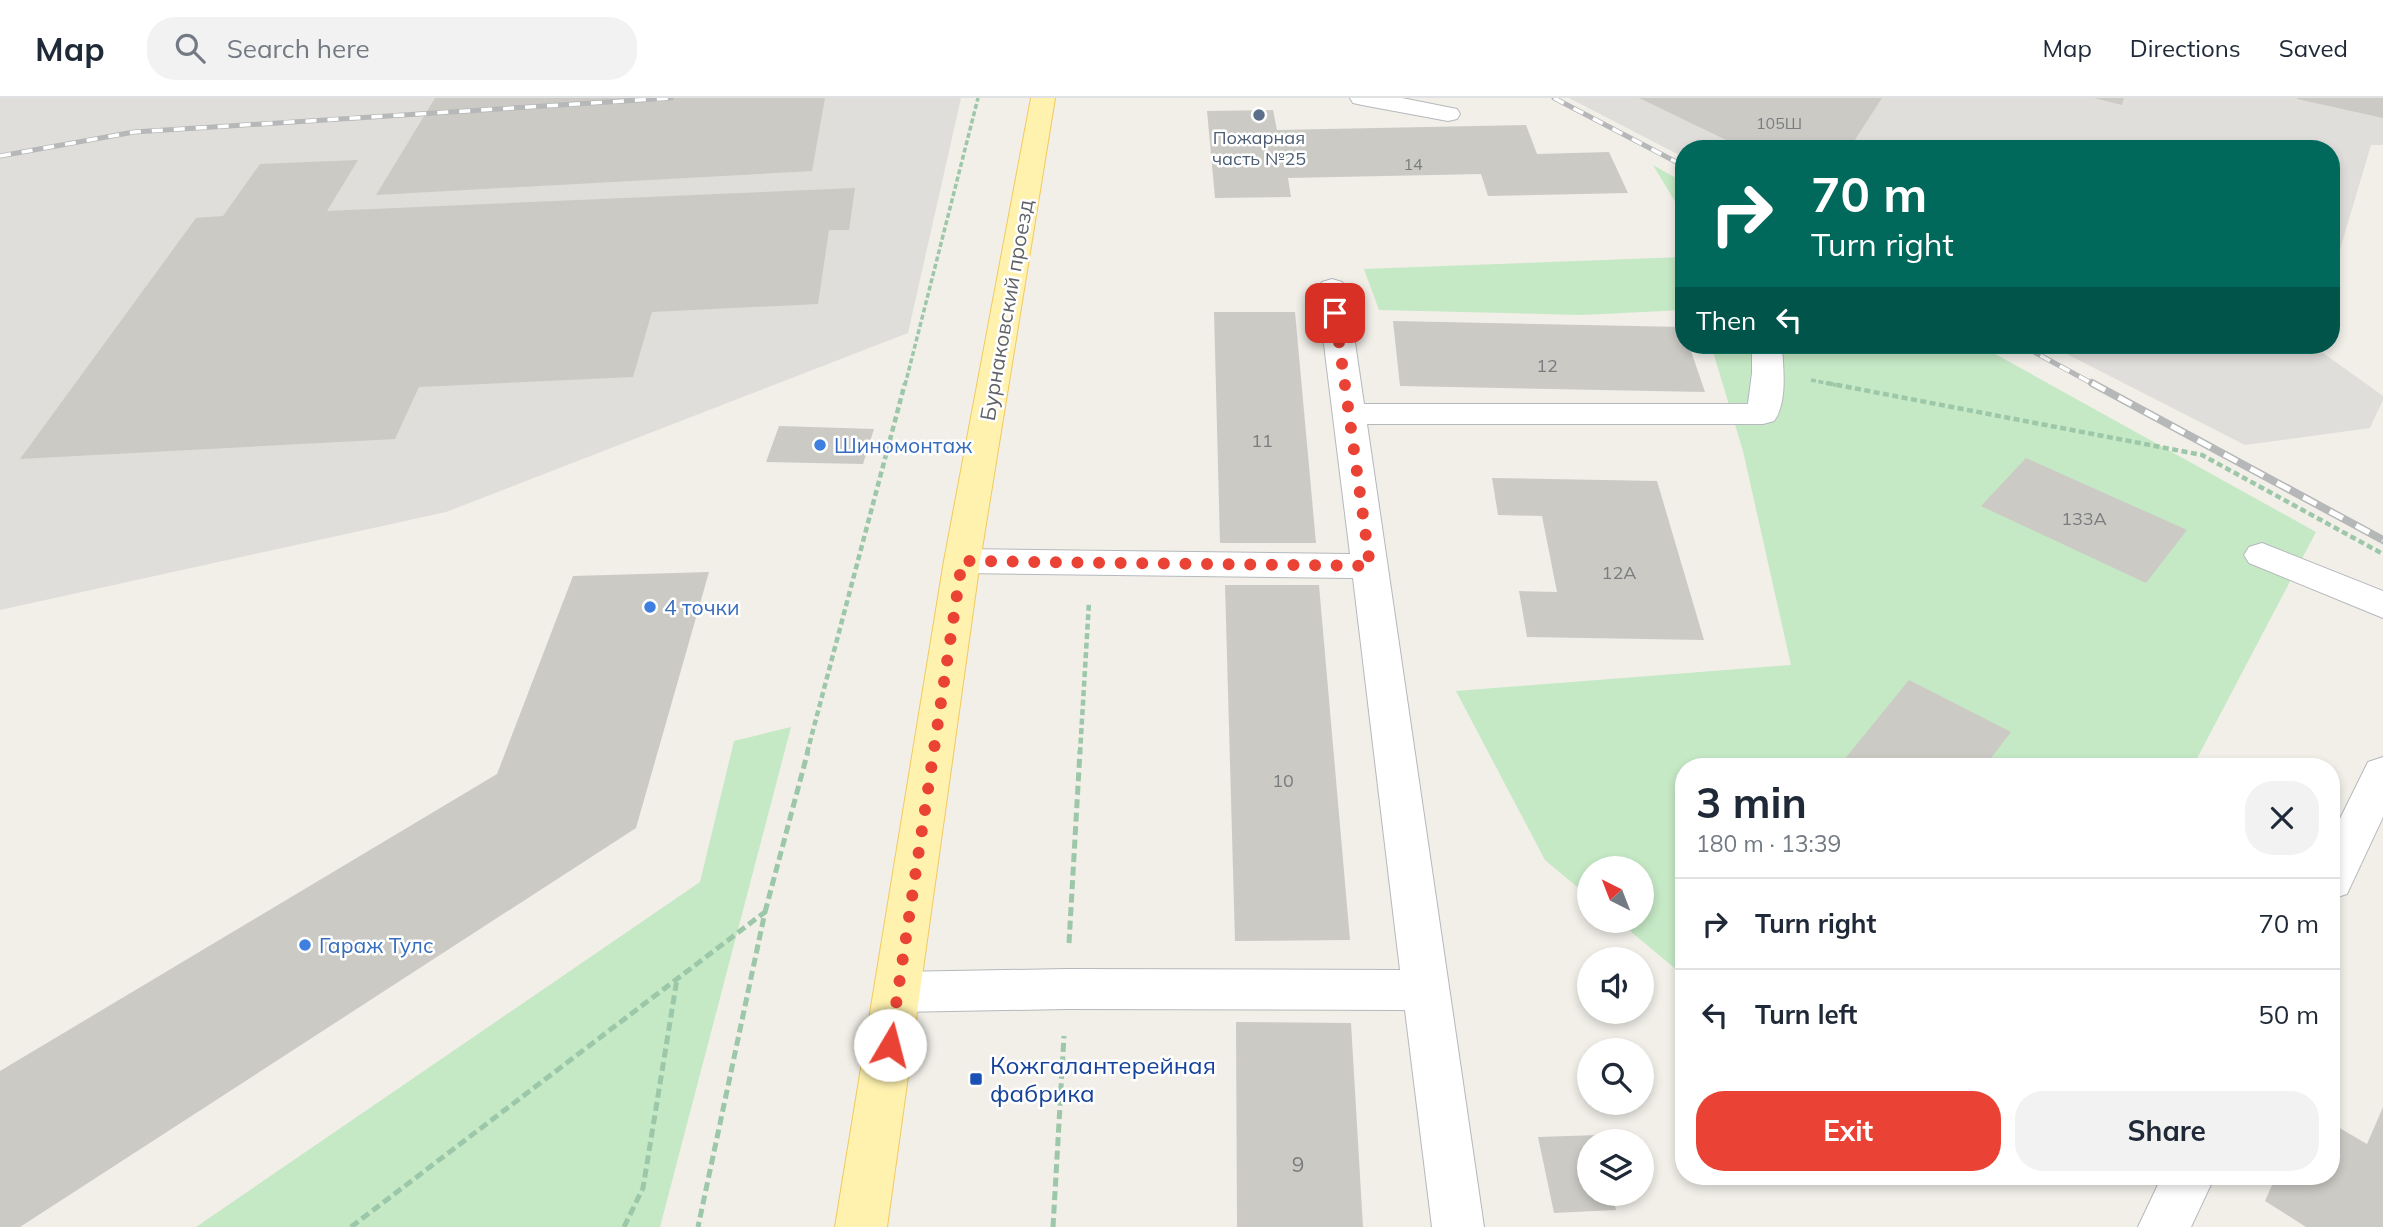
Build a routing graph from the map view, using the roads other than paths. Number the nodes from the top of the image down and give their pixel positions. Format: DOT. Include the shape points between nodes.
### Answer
graph roads {
  1 [pos="1043,98"];
  2 [pos="1362,98"];
  3 [pos="1448,114"];
  4 [pos="1332,288"];
  5 [pos="1768,359"];
  6 [pos="1349,414"];
  7 [pos="2262,555"];
  8 [pos="962,561"];
  9 [pos="1370,566"];
  10 [pos="2383,605"];
  11 [pos="2383,773"];
  12 [pos="2340,862"];
  13 [pos="1426,990"];
  14 [pos="898,992"];
  15 [pos="2185,1185"];
  16 [pos="861,1227"];
  17 [pos="1458,1227"];
  18 [pos="2164,1227"];
  1 -- 8 [label="main road, Бурнаковский проезд"];
  2 -- 3 [label="lane"];
  4 -- 6 [label="lane"];
  5 -- 6 [label="lane" via="1762,414"];
  6 -- 9 [label="lane"];
  7 -- 10 [label="lane"];
  8 -- 9 [label="lane"];
  8 -- 14 [label="main road, Бурнаковский проезд"];
  9 -- 13 [label="lane"];
  11 -- 12 [label="lane"];
  13 -- 14 [label="lane"];
  13 -- 17 [label="lane"];
  14 -- 16 [label="main road, Бурнаковский проезд"];
  15 -- 18 [label="lane"];
}
